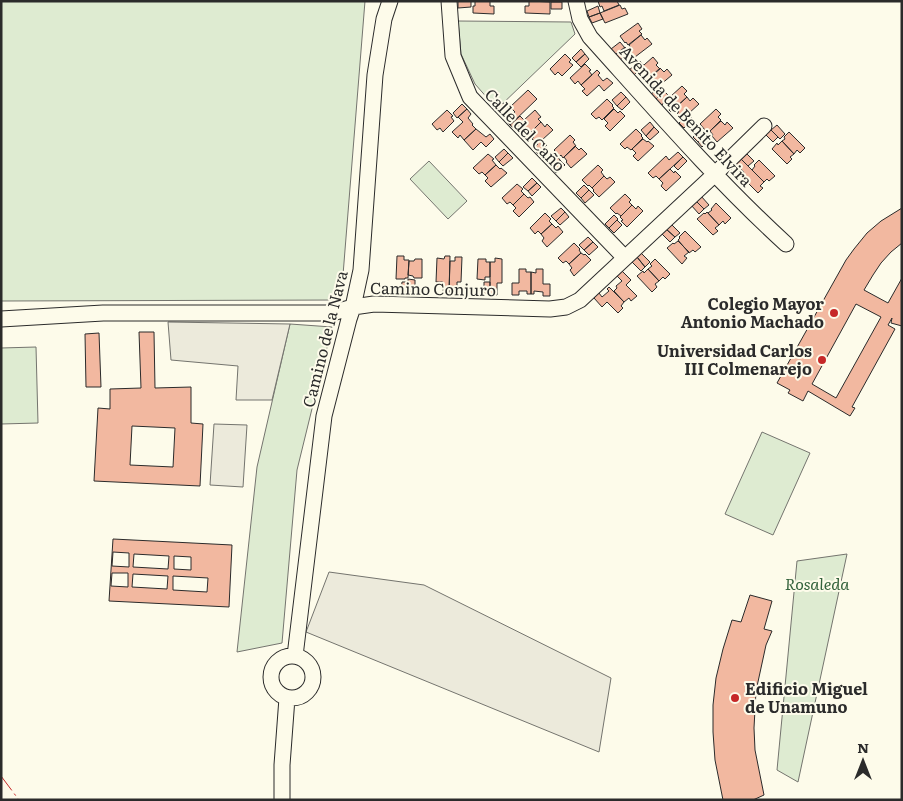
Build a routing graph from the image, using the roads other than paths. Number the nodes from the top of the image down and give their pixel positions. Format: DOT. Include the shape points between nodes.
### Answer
graph roads {
  1 [pos="390,1"];
  2 [pos="449,1"];
  3 [pos="576,1"];
  4 [pos="764,126"];
  5 [pos="715,174"];
  6 [pos="786,244"];
  7 [pos="625,258"];
  8 [pos="353,307"];
  9 [pos="1,319"];
  10 [pos="295,656"];
  11 [pos="288,698"];
  12 [pos="282,800"];
  1 -- 8 [label="street, Camino de la Nava" via="375,75 360,270"];
  2 -- 7 [label="street, Calle del Caño" via="453,56 470,97"];
  3 -- 5 [label="street, Avenida de Benito Elvira" via="580,19 590,37"];
  4 -- 5 [label="street, Camino Conjuro"];
  5 -- 6 [label="street, Avenida de Benito Elvira"];
  5 -- 7 [label="street, Camino Conjuro"];
  7 -- 8 [label="street, Camino Conjuro" via="580,300 566,307 374,304"];
  8 -- 9 [label="street, Camino Conjuro" via="332,313 104,313"];
  8 -- 10 [label="street, Camino de la Nava" via="324,416"];
  10 -- 11 [label="street" via="280,659 271,672 274,689"];
  10 -- 11 [label="street" via="310,665 314,681 304,695"];
  11 -- 12 [label="street"];
}
